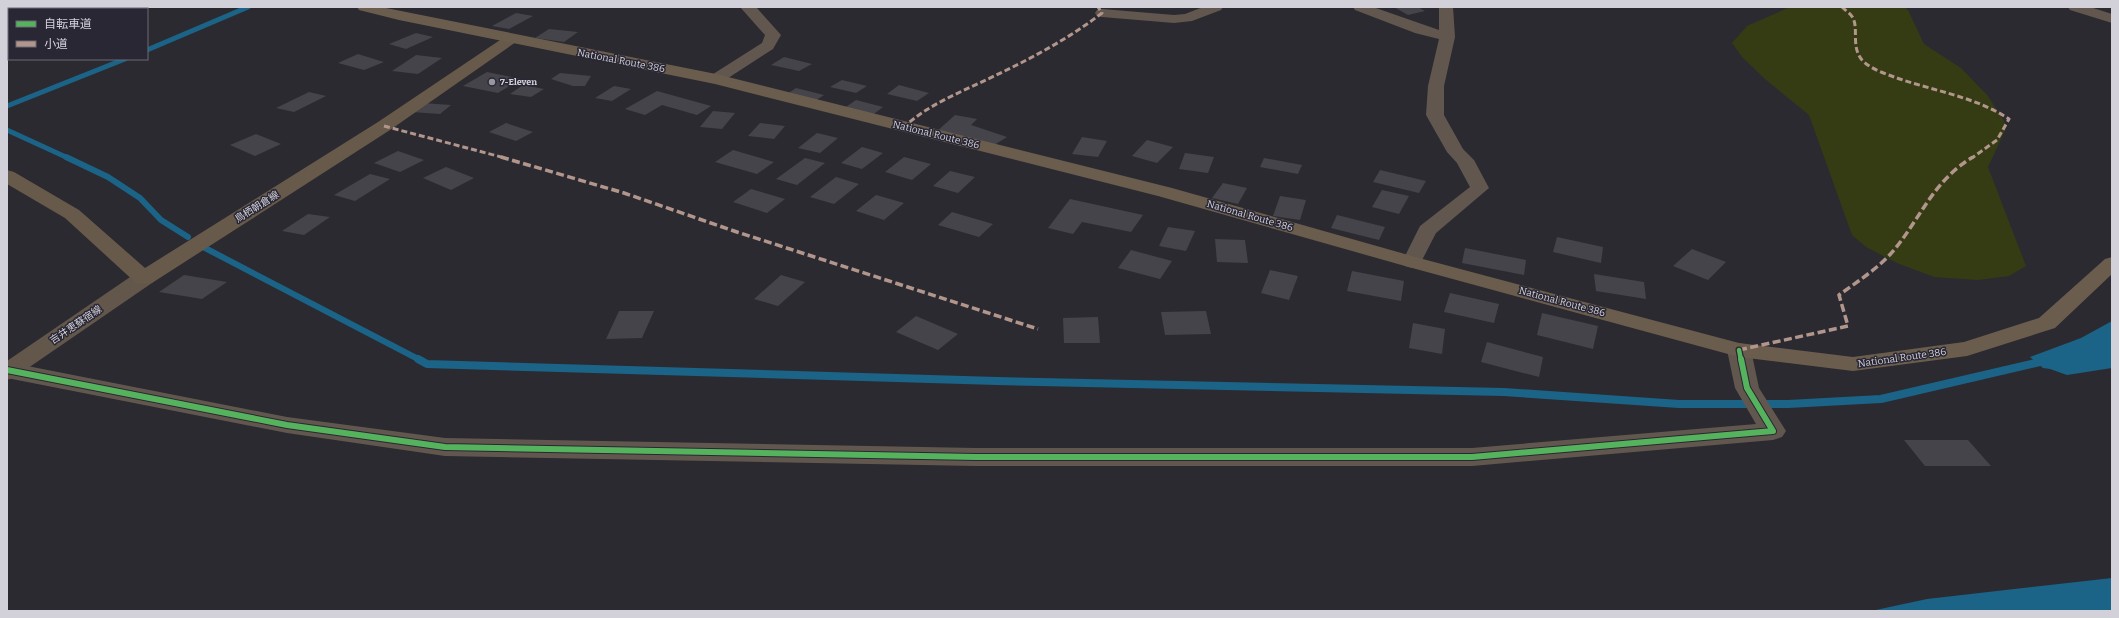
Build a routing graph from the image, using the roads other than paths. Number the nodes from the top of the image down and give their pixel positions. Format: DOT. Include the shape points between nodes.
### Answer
graph roads {
  1 [pos="364,7"];
  2 [pos="747,7"];
  3 [pos="1216,7"];
  4 [pos="1360,7"];
  5 [pos="1446,7"];
  6 [pos="2075,7"];
  7 [pos="1102,13"];
  8 [pos="2112,19"];
  9 [pos="1447,37"];
  10 [pos="511,39"];
  11 [pos="716,79"];
  12 [pos="7,176"];
  13 [pos="1412,262"];
  14 [pos="2112,263"];
  15 [pos="144,278"];
  16 [pos="1739,350"];
  17 [pos="7,371"];
  1 -- 10 [label="highway, National Route 386"];
  2 -- 11 [label="street" via="773,35 768,46"];
  3 -- 7 [label="street" via="1187,18 1174,19"];
  4 -- 9 [label="street" via="1420,30"];
  5 -- 9 [label="street"];
  6 -- 8 [label="street"];
  9 -- 13 [label="street" via="1436,86 1436,115 1480,188 1427,230"];
  10 -- 11 [label="highway, National Route 386"];
  10 -- 15 [label="main road, 鳥栖朝倉線" via="384,126"];
  11 -- 13 [label="highway, National Route 386" via="1166,192"];
  12 -- 15 [label="main road" via="72,214"];
  13 -- 16 [label="highway, National Route 386"];
  14 -- 16 [label="highway, National Route 386" via="2047,323 1966,349 1854,364"];
  15 -- 17 [label="main road, 吉井恵蘇宿線"];
  16 -- 17 [label="street" via="1753,398 1773,431 1472,457 976,457 445,446 337,433"];
}
